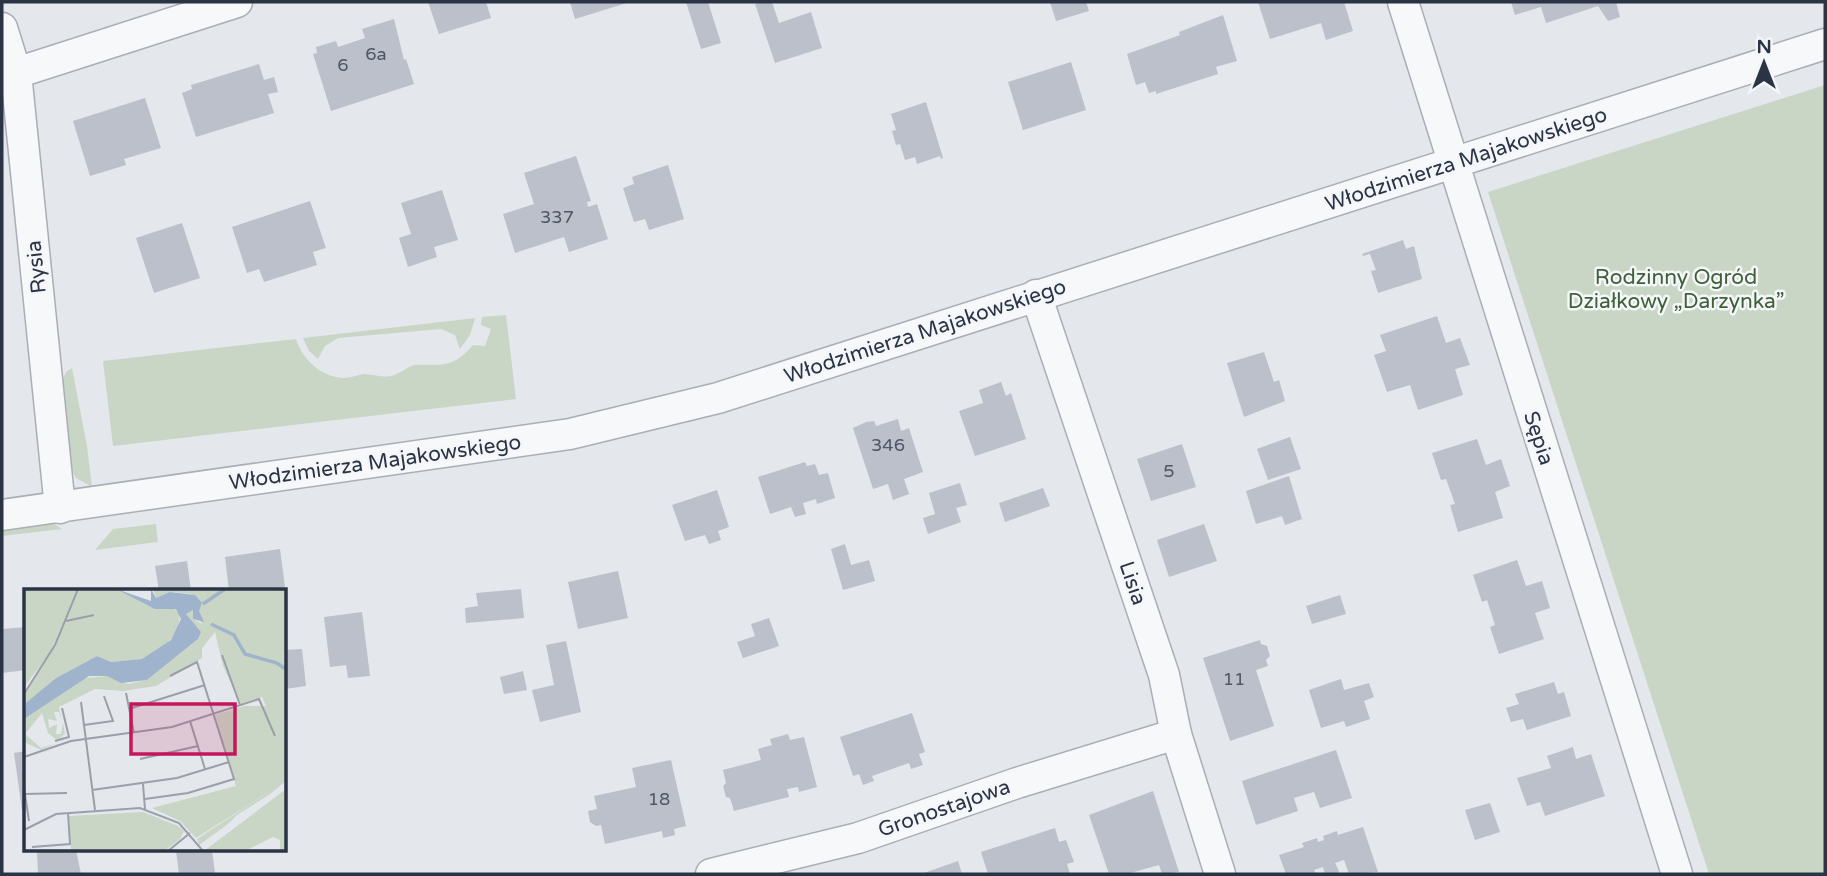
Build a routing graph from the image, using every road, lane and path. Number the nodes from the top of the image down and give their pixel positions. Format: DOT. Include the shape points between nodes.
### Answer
graph roads {
  1 [pos="237,2"];
  2 [pos="1403,2"];
  3 [pos="2,29"];
  4 [pos="1825,44"];
  5 [pos="16,73"];
  6 [pos="1454,162"];
  7 [pos="1036,295"];
  8 [pos="60,508"];
  9 [pos="2,515"];
  10 [pos="1176,734"];
  11 [pos="711,874"];
  12 [pos="1220,874"];
  13 [pos="1677,874"];
  1 -- 5 [label="street"];
  2 -- 6 [label="street, Sępia"];
  3 -- 5 [label="street, Rysia"];
  4 -- 6 [label="street, Włodzimierza Majakowskiego"];
  5 -- 8 [label="street, Rysia"];
  6 -- 7 [label="street, Włodzimierza Majakowskiego"];
  6 -- 13 [label="street, Sępia"];
  7 -- 8 [label="street, Włodzimierza Majakowskiego" via="718,398 570,434"];
  7 -- 10 [label="street, Lisia" via="1164,675"];
  8 -- 9 [label="street, Włodzimierza Majakowskiego"];
  10 -- 11 [label="street, Gronostajowa" via="1017,782 858,838"];
  10 -- 12 [label="street, Lisia"];
}
